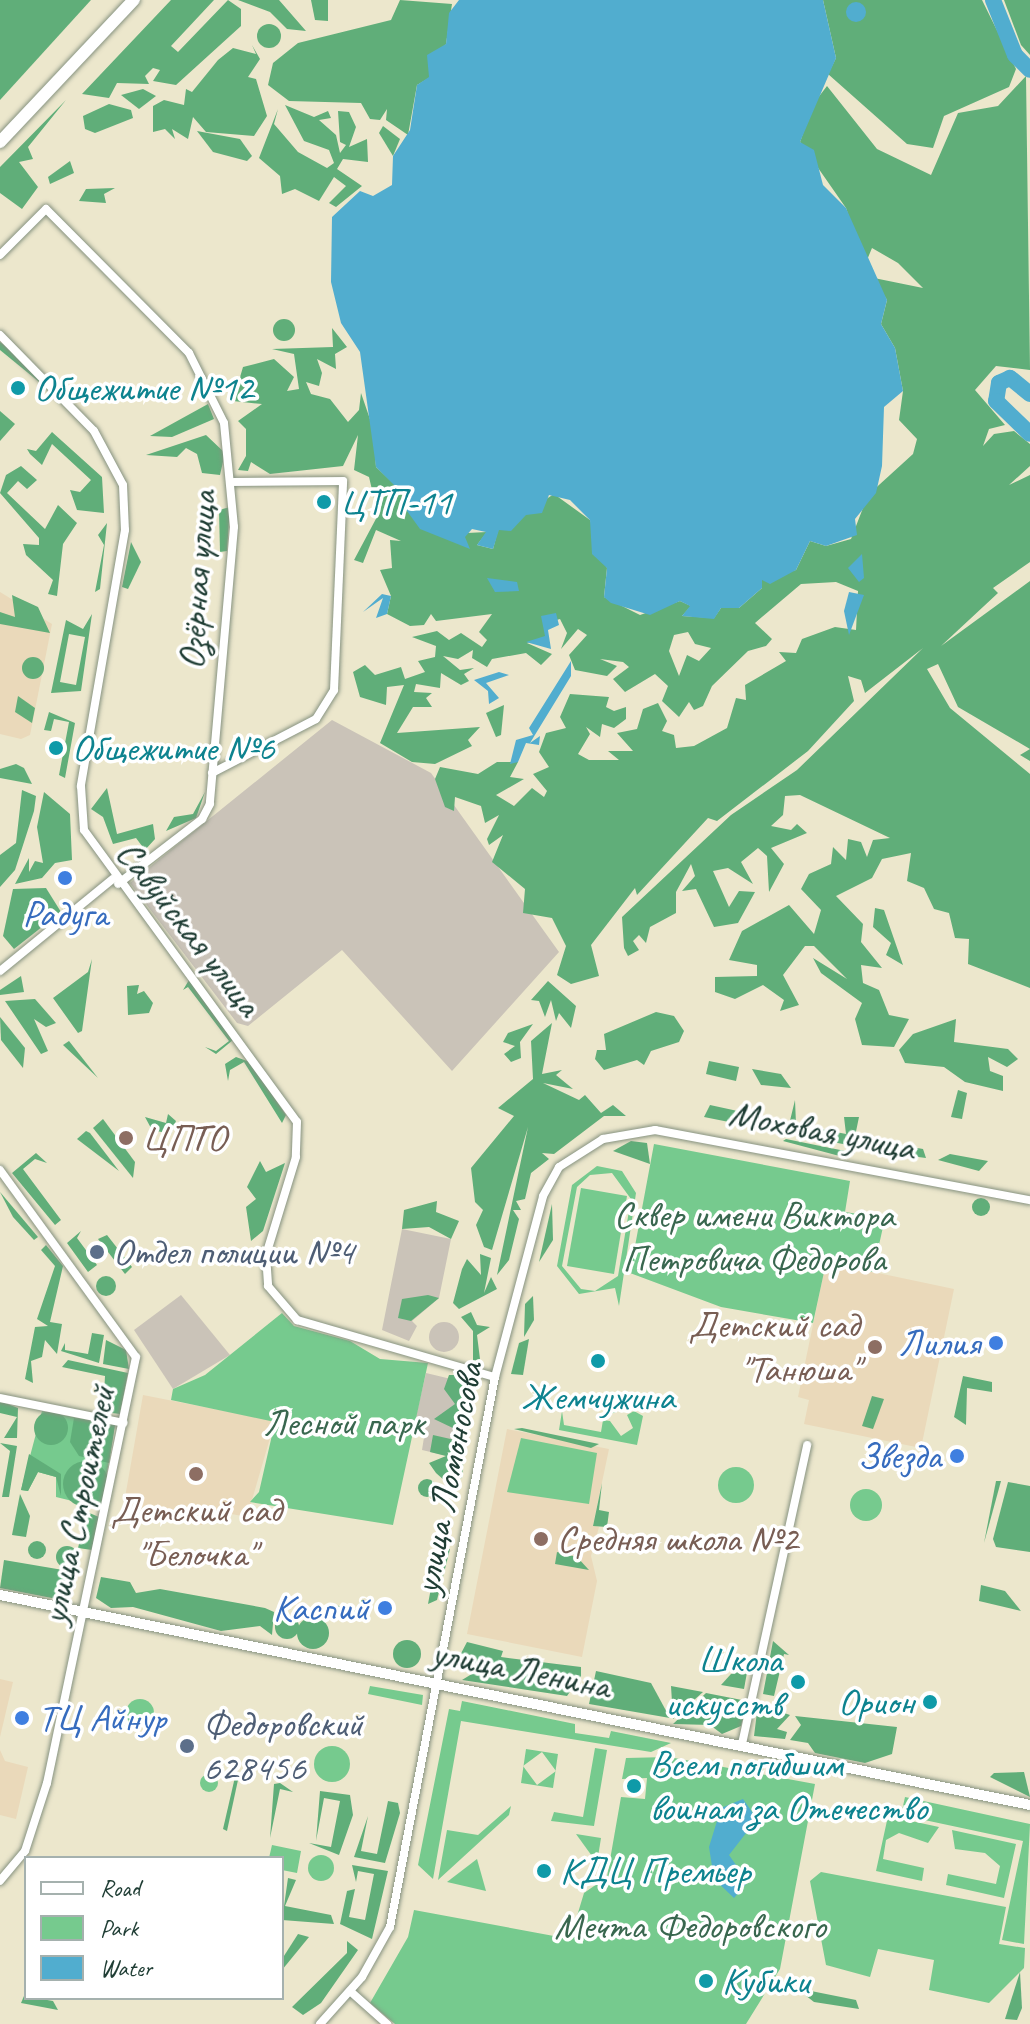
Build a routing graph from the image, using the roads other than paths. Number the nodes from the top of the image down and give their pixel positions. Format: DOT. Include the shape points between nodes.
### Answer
graph roads {
  1 [pos="134,0"];
  2 [pos="0,142"];
  3 [pos="0,255"];
  4 [pos="0,335"];
  5 [pos="234,482"];
  6 [pos="212,773"];
  7 [pos="115,882"];
  8 [pos="0,971"];
  9 [pos="603,1139"];
  10 [pos="0,1170"];
  11 [pos="1030,1200"];
  12 [pos="495,1377"];
  13 [pos="0,1398"];
  14 [pos="124,1423"];
  15 [pos="807,1445"];
  16 [pos="0,1595"];
  17 [pos="85,1611"];
  18 [pos="437,1684"];
  19 [pos="742,1744"];
  20 [pos="1030,1805"];
  21 [pos="0,1881"];
  22 [pos="350,1991"];
  23 [pos="320,2024"];
  24 [pos="387,2024"];
  1 -- 2 [label="main road"];
  3 -- 5 [label="street, Озёрная улица" via="46,209 189,353 221,409"];
  4 -- 7 [label="street, Савуйская улица" via="94,431 123,485 125,530 81,786 84,830"];
  5 -- 6 [label="street, Озёрная улица"];
  5 -- 6 [label="street" via="343,481 336,660 328,708"];
  6 -- 7 [label="street, Озёрная улица" via="202,819"];
  7 -- 8 [label="street, Озёрная улица"];
  7 -- 12 [label="street, Савуйская улица" via="297,1122 296,1157 266,1255 276,1299 306,1323"];
  9 -- 11 [label="street, Моховая улица" via="631,1130 677,1131"];
  9 -- 12 [label="street, улица Ломоносова" via="559,1167 543,1196"];
  10 -- 14 [label="street, улица Строителей" via="131,1342 135,1372"];
  12 -- 18 [label="street, улица Ломоносова"];
  13 -- 14 [label="street"];
  14 -- 17 [label="street, улица Строителей"];
  15 -- 19 [label="street"];
  16 -- 17 [label="street, улица Ленина"];
  17 -- 18 [label="street, улица Ленина"];
  17 -- 21 [label="street, улица Строителей" via="34,1831"];
  18 -- 19 [label="street, улица Ленина"];
  18 -- 22 [label="street, улица Ломоносова" via="390,1927"];
  19 -- 20 [label="street, улица Ленина"];
  22 -- 23 [label="street, улица Ломоносова"];
  22 -- 24 [label="street"];
}
